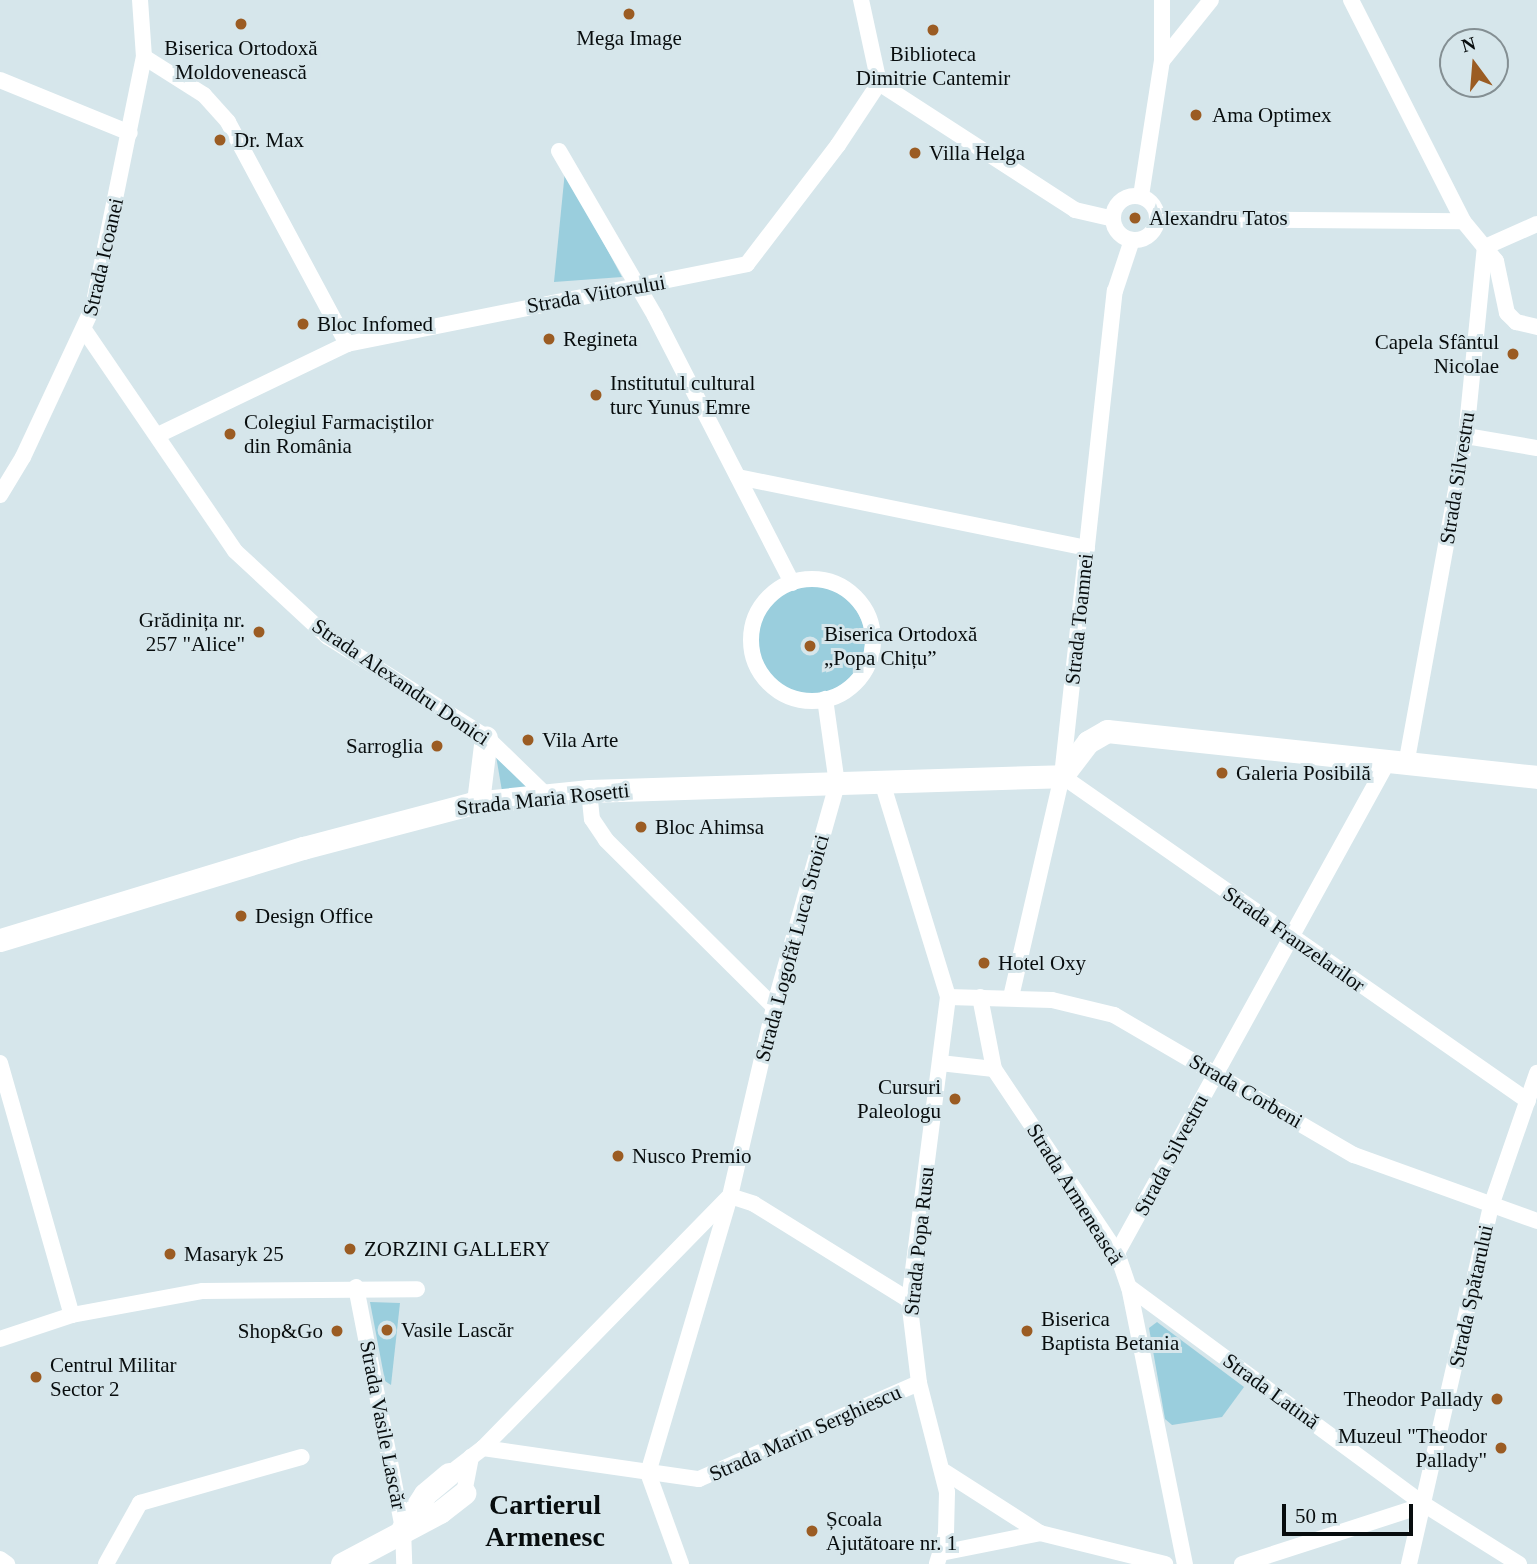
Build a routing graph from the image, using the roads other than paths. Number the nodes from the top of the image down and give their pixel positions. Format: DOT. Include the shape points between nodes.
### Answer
graph roads {
  1 [pos="140,0"];
  2 [pos="861,0"];
  3 [pos="1162,0"];
  4 [pos="1211,0"];
  5 [pos="1351,0"];
  6 [pos="144,57"];
  7 [pos="1162,61"];
  8 [pos="0,80"];
  9 [pos="879,83"];
  10 [pos="130,133"];
  11 [pos="559,152"];
  12 [pos="1141,196"];
  13 [pos="1113,219"];
  14 [pos="1157,219"];
  15 [pos="1463,221"];
  16 [pos="1537,223"];
  17 [pos="1132,240"];
  18 [pos="1485,247"];
  19 [pos="637,286"];
  20 [pos="1537,327"];
  21 [pos="85,331"];
  22 [pos="347,344"];
  23 [pos="158,435"];
  24 [pos="1466,436"];
  25 [pos="1537,447"];
  26 [pos="6,472"];
  27 [pos="738,477"];
  28 [pos="0,495"];
  29 [pos="1087,548"];
  30 [pos="792,583"];
  31 [pos="825,699"];
  32 [pos="486,737"];
  33 [pos="1397,764"];
  34 [pos="1062,776"];
  35 [pos="1537,777"];
  36 [pos="882,782"];
  37 [pos="837,784"];
  38 [pos="589,791"];
  39 [pos="546,794"];
  40 [pos="478,802"];
  41 [pos="1289,936"];
  42 [pos="0,940"];
  43 [pos="948,997"];
  44 [pos="980,997"];
  45 [pos="1011,997"];
  46 [pos="775,1007"];
  47 [pos="0,1063"];
  48 [pos="940,1063"];
  49 [pos="994,1069"];
  50 [pos="1215,1073"];
  51 [pos="1537,1073"];
  52 [pos="1528,1101"];
  53 [pos="730,1196"];
  54 [pos="1491,1206"];
  55 [pos="1537,1221"];
  56 [pos="1117,1253"];
  57 [pos="356,1287"];
  58 [pos="1129,1287"];
  59 [pos="417,1289"];
  60 [pos="909,1300"];
  61 [pos="72,1315"];
  62 [pos="0,1339"];
  63 [pos="919,1383"];
  64 [pos="477,1452"];
  65 [pos="302,1457"];
  66 [pos="945,1472"];
  67 [pos="449,1474"];
  68 [pos="648,1474"];
  69 [pos="464,1493"];
  70 [pos="1425,1504"];
  71 [pos="403,1528"];
  72 [pos="1040,1533"];
  73 [pos="0,1559"];
  74 [pos="939,1559"];
  75 [pos="8,1564"];
  76 [pos="106,1564"];
  77 [pos="342,1564"];
  78 [pos="404,1564"];
  79 [pos="681,1564"];
  80 [pos="1166,1564"];
  81 [pos="1185,1564"];
  82 [pos="1242,1564"];
  83 [pos="1409,1564"];
  84 [pos="1519,1564"];
  1 -- 6 [label="street, Strada Icoanei"];
  2 -- 9 [label="street"];
  3 -- 7 [label="street"];
  4 -- 7 [label="street"];
  5 -- 15 [label="street"];
  6 -- 10 [label="street, Strada Icoanei"];
  6 -- 22 [label="street" via="204,95 228,122"];
  7 -- 12 [label="street"];
  8 -- 10 [label="street"];
  9 -- 13 [label="street" via="1075,210"];
  9 -- 19 [label="street, Strada Viitorului" via="747,264"];
  10 -- 21 [label="street, Strada Icoanei"];
  11 -- 19 [label="street"];
  12 -- 13 [label="street" via="1121,201"];
  12 -- 14 [label="street" via="1153,204"];
  13 -- 17 [label="street" via="1119,233"];
  14 -- 15 [label="street"];
  14 -- 17 [label="street" via="1150,234"];
  15 -- 18 [label="street"];
  16 -- 18 [label="street"];
  17 -- 29 [label="street, Strada Toamnei" via="1115,291"];
  18 -- 20 [label="street" via="1499,267 1509,317"];
  18 -- 24 [label="street, Strada Silvestru"];
  19 -- 22 [label="street, Strada Viitorului"];
  19 -- 27 [label="street"];
  21 -- 23 [label="street, Strada Alexandru Donici"];
  21 -- 26 [label="street, Strada Icoanei"];
  22 -- 23 [label="street, Strada Viitorului"];
  23 -- 32 [label="street, Strada Alexandru Donici" via="218,531 328,637"];
  24 -- 25 [label="street"];
  24 -- 33 [label="street, Strada Silvestru"];
  26 -- 28 [label="street, Strada Icoanei"];
  27 -- 29 [label="street"];
  27 -- 30 [label="street"];
  29 -- 34 [label="street, Strada Toamnei"];
  30 -- 31 [label="street" via="760,608 751,634 753,657 764,678 781,692 803,700"];
  30 -- 31 [label="street" via="818,579 840,586 858,600 871,623 872,650 865,671 850,688"];
  31 -- 37 [label="street, Strada Logofăt Luca Stroici"];
  32 -- 39 [label="street, Strada Alexandru Donici"];
  32 -- 40 [label="street"];
  33 -- 34 [label="street" via="1116,730 1094,737"];
  33 -- 35 [label="street"];
  33 -- 41 [label="street, Strada Silvestru"];
  34 -- 36 [label="street, Strada Maria Rosetti"];
  34 -- 41 [label="street, Strada Franzelarilor"];
  34 -- 45 [label="street, Strada Toamnei"];
  36 -- 37 [label="street, Strada Maria Rosetti"];
  36 -- 43 [label="street"];
  37 -- 38 [label="street, Strada Maria Rosetti"];
  37 -- 46 [label="street, Strada Logofăt Luca Stroici"];
  38 -- 39 [label="street, Strada Maria Rosetti"];
  38 -- 46 [label="street" via="597,828"];
  39 -- 40 [label="street, Strada Maria Rosetti"];
  40 -- 42 [label="street, Strada Maria Rosetti" via="303,848"];
  41 -- 50 [label="street, Strada Silvestru"];
  41 -- 52 [label="street, Strada Franzelarilor"];
  43 -- 44 [label="street, Strada Corbeni"];
  43 -- 48 [label="street, Strada Popa Rusu"];
  44 -- 45 [label="street, Strada Corbeni"];
  44 -- 49 [label="street, Strada Armenească"];
  45 -- 50 [label="street, Strada Corbeni" via="1052,1000 1114,1015"];
  46 -- 53 [label="street, Strada Logofăt Luca Stroici"];
  47 -- 61 [label="street"];
  48 -- 49 [label="street"];
  48 -- 60 [label="street, Strada Popa Rusu"];
  49 -- 56 [label="street, Strada Armenească"];
  50 -- 54 [label="street, Strada Corbeni" via="1354,1155"];
  50 -- 56 [label="street, Strada Silvestru"];
  51 -- 52 [label="street, Strada Spătarului"];
  52 -- 54 [label="street, Strada Spătarului"];
  53 -- 60 [label="street" via="754,1204"];
  53 -- 64 [label="street"];
  53 -- 68 [label="street, Strada Logofăt Luca Stroici"];
  54 -- 55 [label="street, Strada Corbeni"];
  54 -- 70 [label="street, Strada Spătarului"];
  56 -- 58 [label="street, Strada Armenească"];
  57 -- 59 [label="street"];
  57 -- 61 [label="street" via="203,1290"];
  57 -- 71 [label="street, Strada Vasile Lascăr"];
  58 -- 70 [label="street, Strada Latină"];
  58 -- 81 [label="street, Strada Armenească"];
  60 -- 63 [label="street, Strada Popa Rusu"];
  61 -- 62 [label="street"];
  63 -- 66 [label="street, Strada Popa Rusu"];
  63 -- 68 [label="street, Strada Marin Serghiescu" via="712,1476 686,1480"];
  64 -- 67 [label="street"];
  64 -- 68 [label="street, Strada Marin Serghiescu"];
  64 -- 69 [label="street"];
  65 -- 76 [label="street" via="140,1503"];
  66 -- 72 [label="street"];
  66 -- 74 [label="street, Strada Popa Rusu" via="949,1514"];
  67 -- 71 [label="street" via="425,1494"];
  68 -- 79 [label="street"];
  69 -- 71 [label="street" via="439,1512"];
  70 -- 82 [label="street"];
  70 -- 83 [label="street, Strada Spătarului"];
  70 -- 84 [label="street, Strada Latină"];
  71 -- 77 [label="street"];
  71 -- 78 [label="street, Strada Vasile Lascăr"];
  72 -- 74 [label="street"];
  72 -- 80 [label="street"];
  73 -- 75 [label="street"];
}
